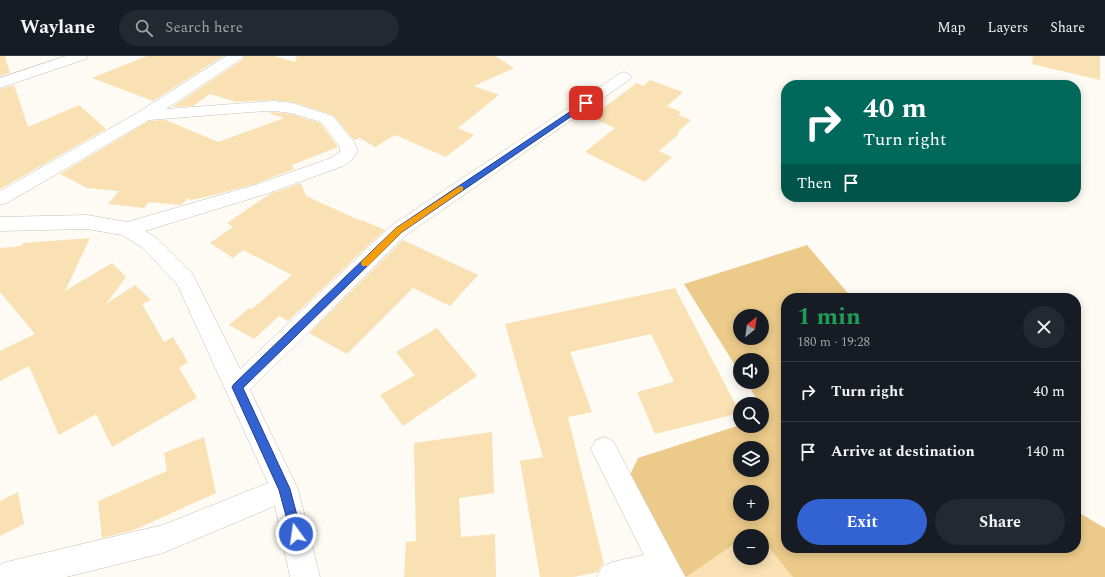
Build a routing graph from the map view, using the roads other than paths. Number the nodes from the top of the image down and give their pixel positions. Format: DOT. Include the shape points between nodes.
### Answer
graph roads {
  1 [pos="81,56"];
  2 [pos="236,56"];
  3 [pos="624,77"];
  4 [pos="0,83"];
  5 [pos="145,115"];
  6 [pos="0,200"];
  7 [pos="0,224"];
  8 [pos="127,229"];
  9 [pos="237,387"];
  10 [pos="604,449"];
  11 [pos="285,489"];
  12 [pos="667,571"];
  13 [pos="6,577"];
  14 [pos="305,577"];
  15 [pos="612,577"];
  1 -- 4 [label="street"];
  2 -- 5 [label="street"];
  3 -- 9 [label="street" via="399,230"];
  5 -- 6 [label="street"];
  5 -- 8 [label="street" via="251,106 293,108 327,119 348,146 349,151 337,162 262,189"];
  7 -- 8 [label="street" via="87,222"];
  8 -- 9 [label="street" via="150,243 186,279"];
  9 -- 11 [label="street"];
  10 -- 12 [label="street"];
  11 -- 13 [label="street" via="163,539"];
  11 -- 14 [label="street"];
  12 -- 15 [label="street"];
}
